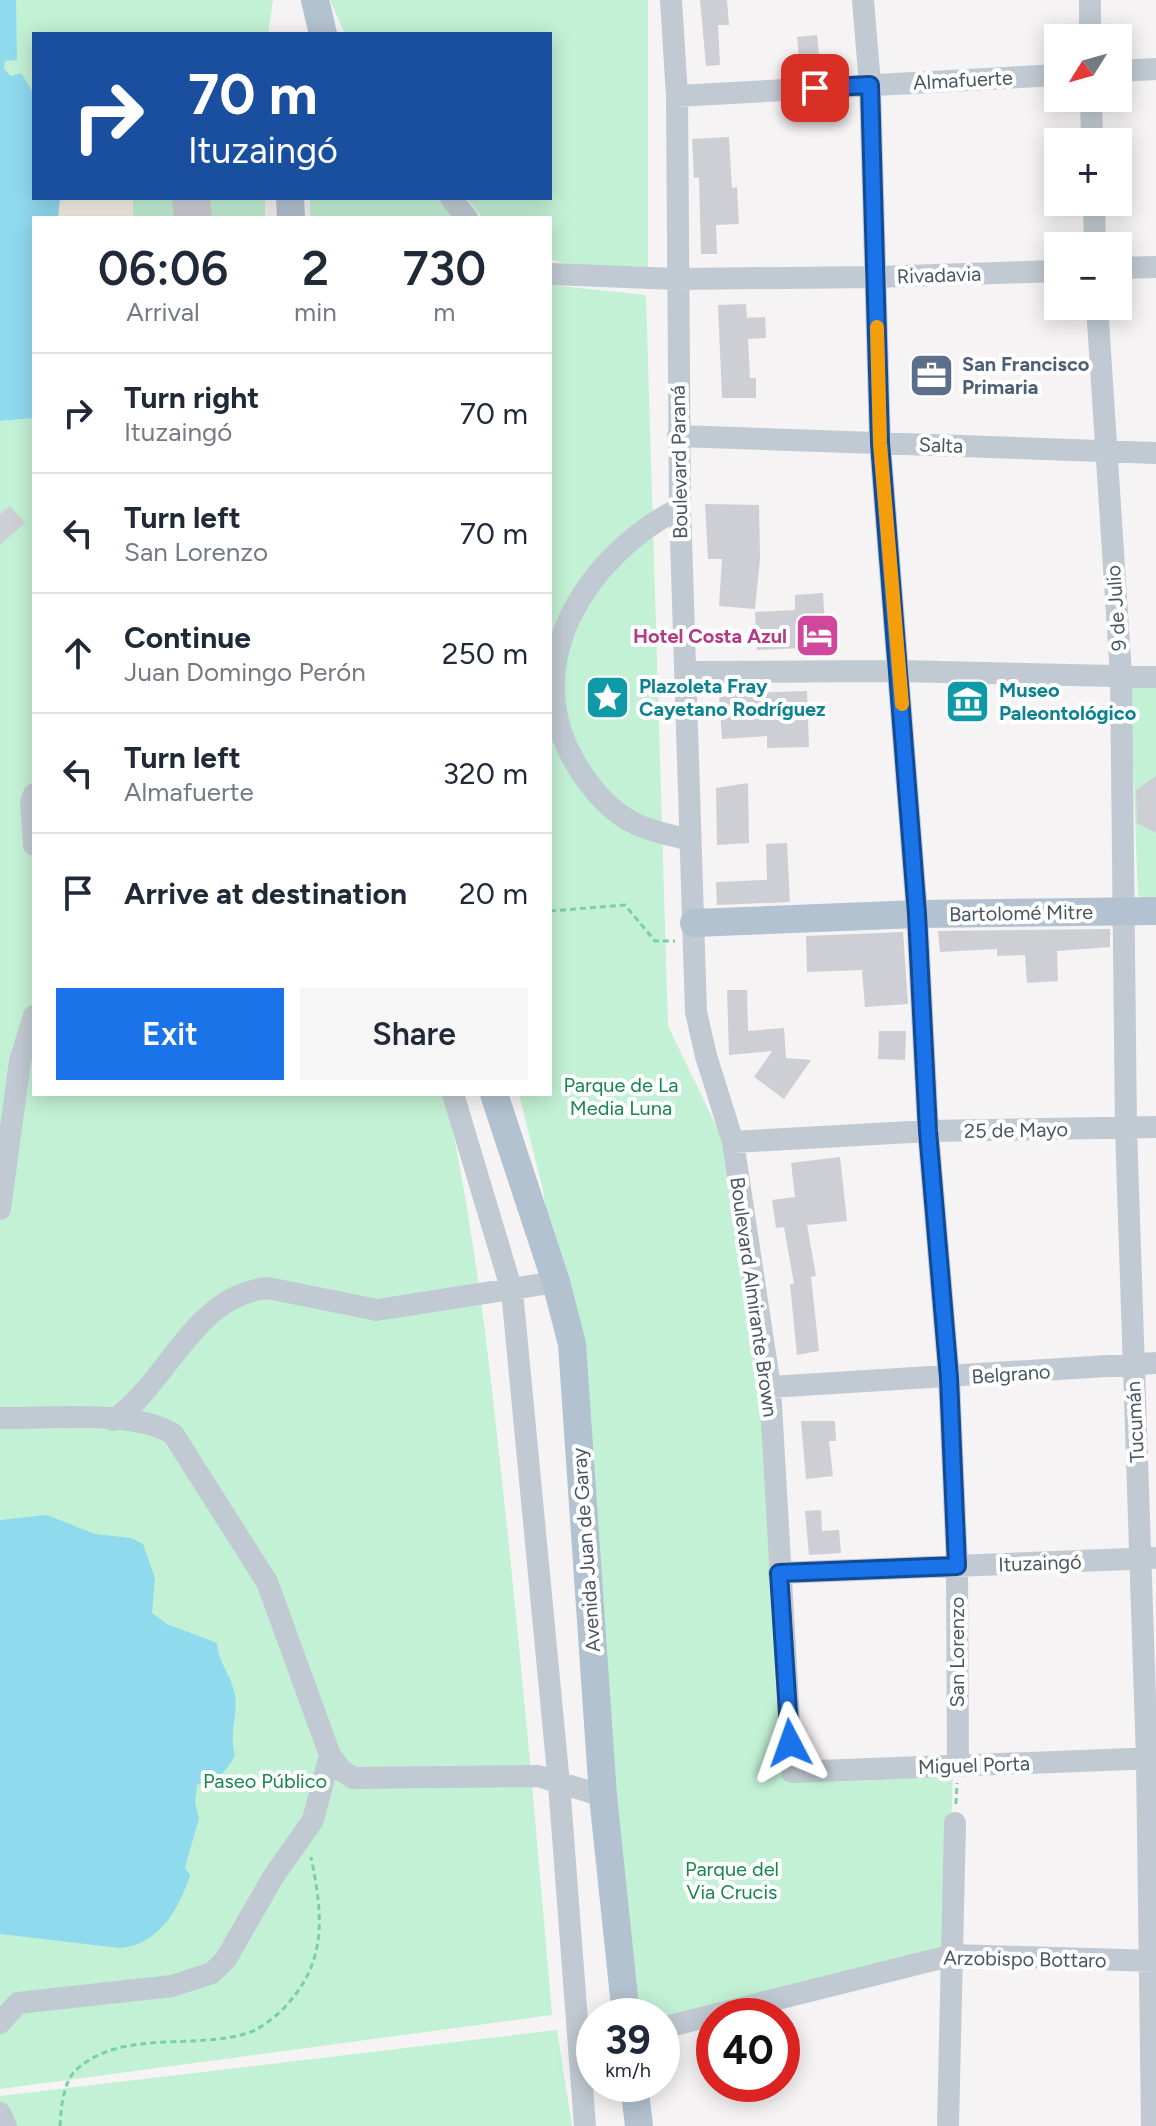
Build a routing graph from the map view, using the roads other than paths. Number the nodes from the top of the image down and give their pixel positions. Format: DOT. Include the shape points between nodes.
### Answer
graph roads {
  1 [pos="307,0"];
  2 [pos="315,0"];
  3 [pos="671,0"];
  4 [pos="863,0"];
  5 [pos="1090,0"];
  6 [pos="1090,24"];
  7 [pos="300,32"];
  8 [pos="323,32"];
  9 [pos="1156,69"];
  10 [pos="1132,70"];
  11 [pos="1044,76"];
  12 [pos="870,85"];
  13 [pos="677,96"];
  14 [pos="453,200"];
  15 [pos="465,216"];
  16 [pos="1156,267"];
  17 [pos="1132,268"];
  18 [pos="1044,271"];
  19 [pos="552,274"];
  20 [pos="875,277"];
  21 [pos="676,279"];
  22 [pos="1098,320"];
  23 [pos="678,436"];
  24 [pos="880,443"];
  25 [pos="1107,452"];
  26 [pos="1156,453"];
  27 [pos="680,508"];
  28 [pos="900,671"];
  29 [pos="687,672"];
  30 [pos="1121,675"];
  31 [pos="1156,677"];
  32 [pos="689,840"];
  33 [pos="1123,911"];
  34 [pos="1156,911"];
  35 [pos="917,914"];
  36 [pos="694,932"];
  37 [pos="32,1022"];
  38 [pos="454,1096"];
  39 [pos="495,1096"];
  40 [pos="1156,1127"];
  41 [pos="1126,1129"];
  42 [pos="928,1131"];
  43 [pos="733,1142"];
  44 [pos="0,1209"];
  45 [pos="556,1282"];
  46 [pos="512,1291"];
  47 [pos="1156,1363"];
  48 [pos="1132,1365"];
  49 [pos="949,1378"];
  50 [pos="770,1387"];
  51 [pos="150,1389"];
  52 [pos="0,1418"];
  53 [pos="114,1420"];
  54 [pos="173,1434"];
  55 [pos="1149,1558"];
  56 [pos="957,1566"];
  57 [pos="779,1573"];
  58 [pos="330,1755"];
  59 [pos="1152,1759"];
  60 [pos="958,1766"];
  61 [pos="792,1772"];
  62 [pos="559,1784"];
  63 [pos="603,1796"];
  64 [pos="955,1823"];
  65 [pos="953,1955"];
  66 [pos="1154,1961"];
  67 [pos="624,1998"];
  68 [pos="0,2023"];
  69 [pos="680,2023"];
  70 [pos="636,2102"];
  71 [pos="0,2113"];
  72 [pos="6,2126"];
  73 [pos="585,2126"];
  74 [pos="639,2126"];
  75 [pos="948,2126"];
  76 [pos="1152,2126"];
  1 -- 7 [label="main road"];
  2 -- 8 [label="main road"];
  3 -- 13 [label="street, Boulevard Paraná"];
  4 -- 12 [label="street, San Lorenzo"];
  5 -- 6 [label="street"];
  9 -- 10 [label="street"];
  11 -- 12 [label="street, Almafuerte"];
  12 -- 13 [label="street, Almafuerte"];
  12 -- 20 [label="street, San Lorenzo"];
  13 -- 21 [label="street, Boulevard Paraná"];
  14 -- 15 [label="street"];
  16 -- 17 [label="street"];
  18 -- 20 [label="street, Rivadavia"];
  19 -- 21 [label="street, Rivadavia"];
  20 -- 21 [label="street, Rivadavia"];
  20 -- 24 [label="street, San Lorenzo"];
  21 -- 23 [label="street, Boulevard Paraná"];
  22 -- 25 [label="street, 9 de Julio"];
  23 -- 24 [label="street, Salta"];
  23 -- 27 [label="street, Boulevard Paraná"];
  24 -- 25 [label="street, Salta"];
  24 -- 28 [label="street, San Lorenzo"];
  25 -- 26 [label="street, Salta"];
  25 -- 30 [label="street, 9 de Julio"];
  27 -- 29 [label="street, Boulevard Paraná"];
  27 -- 32 [label="street" via="625,543 590,583 564,626 552,692 568,750 586,781 636,825"];
  28 -- 29 [label="street"];
  28 -- 30 [label="street"];
  28 -- 35 [label="street, San Lorenzo"];
  29 -- 32 [label="street, Boulevard Paraná"];
  30 -- 31 [label="street"];
  30 -- 33 [label="street, 9 de Julio"];
  32 -- 36 [label="street, Boulevard Paraná"];
  33 -- 34 [label="main road, Bartolomé Mitre"];
  33 -- 35 [label="main road, Bartolomé Mitre"];
  33 -- 41 [label="street, Tucumán"];
  35 -- 36 [label="main road, Bartolomé Mitre"];
  35 -- 42 [label="street, San Lorenzo"];
  36 -- 43 [label="street, Boulevard Almirante Brown" via="699,1031"];
  37 -- 44 [label="street" via="20,1061"];
  38 -- 46 [label="street"];
  39 -- 45 [label="main road, Avenida Juan de Garay"];
  40 -- 41 [label="street, 25 de Mayo"];
  41 -- 42 [label="street, 25 de Mayo"];
  41 -- 48 [label="street, Tucumán"];
  42 -- 43 [label="street, 25 de Mayo"];
  42 -- 49 [label="street, San Lorenzo"];
  43 -- 50 [label="street, Boulevard Almirante Brown"];
  45 -- 46 [label="street"];
  45 -- 63 [label="main road, Avenida Juan de Garay" via="572,1344"];
  46 -- 51 [label="street" via="377,1310 268,1288 250,1290 199,1323"];
  46 -- 62 [label="street"];
  47 -- 48 [label="street, Belgrano"];
  48 -- 49 [label="street, Belgrano"];
  48 -- 55 [label="street, Tucumán"];
  49 -- 50 [label="street, Belgrano"];
  49 -- 56 [label="street, San Lorenzo"];
  50 -- 57 [label="street, Boulevard Almirante Brown"];
  51 -- 53 [label="street"];
  51 -- 54 [label="street"];
  52 -- 53 [label="street"];
  53 -- 54 [label="street" via="158,1425"];
  54 -- 58 [label="street" via="267,1582"];
  55 -- 56 [label="street, Ituzaingó"];
  55 -- 59 [label="street, Tucumán"];
  56 -- 57 [label="street, Ituzaingó"];
  56 -- 60 [label="street, San Lorenzo"];
  57 -- 61 [label="street, Boulevard Almirante Brown"];
  58 -- 62 [label="street" via="353,1778 538,1776"];
  58 -- 68 [label="street" via="306,1833 212,1973 172,1986 18,2003"];
  59 -- 60 [label="street, Miguel Porta"];
  59 -- 66 [label="street, Tucumán"];
  60 -- 61 [label="street, Miguel Porta"];
  62 -- 63 [label="street"];
  62 -- 73 [label="street"];
  63 -- 67 [label="main road, Avenida Juan de Garay"];
  64 -- 65 [label="street"];
  65 -- 66 [label="street, Arzobispo Bottaro"];
  65 -- 69 [label="street, Arzobispo Bottaro"];
  65 -- 75 [label="street"];
  66 -- 76 [label="street, Tucumán"];
  70 -- 74 [label="main road"];
  71 -- 72 [label="street"];
}
